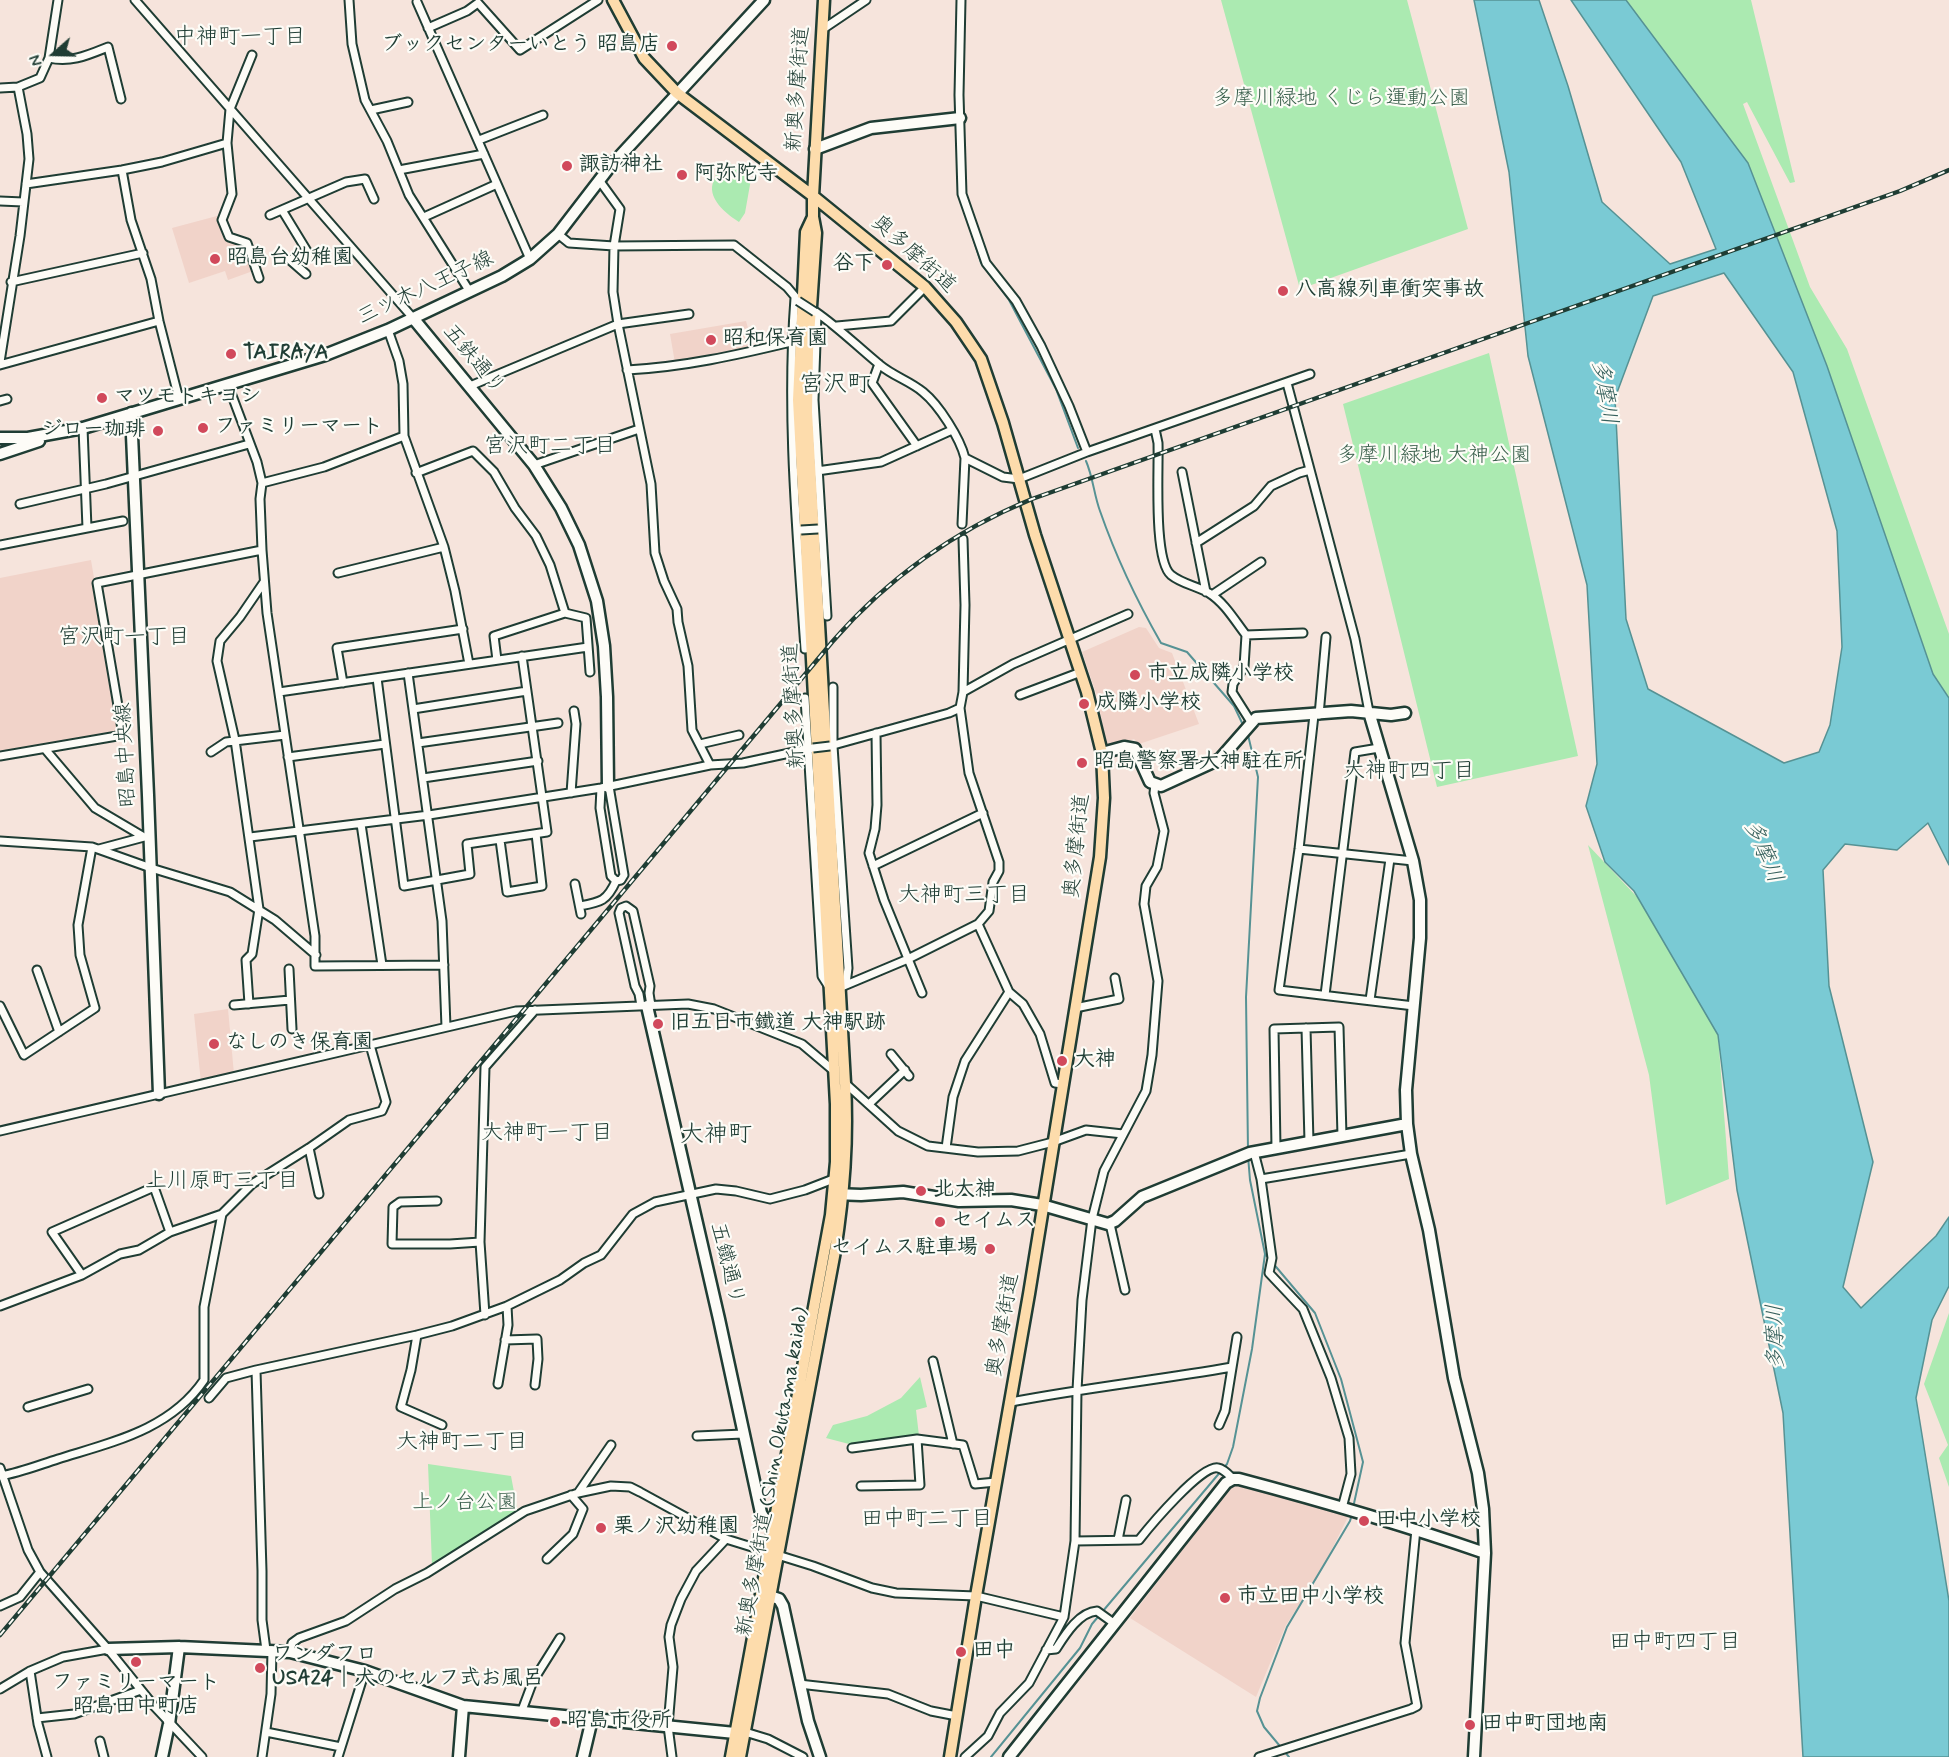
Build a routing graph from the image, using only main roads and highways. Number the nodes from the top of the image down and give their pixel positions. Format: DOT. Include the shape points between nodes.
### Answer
graph roads {
  1 [pos="613,0"];
  2 [pos="824,0"];
  3 [pos="813,196"];
  4 [pos="839,987"];
  5 [pos="839,1194"];
  6 [pos="774,1553"];
  7 [pos="740,1732"];
  8 [pos="731,1757"];
  9 [pos="740,1757"];
  10 [pos="950,1757"];
  1 -- 3 [label="main road, 奥多摩街道" via="644,58 677,93"];
  2 -- 3 [label="main road, 新奥多摩街道"];
  3 -- 4 [label="main road, 新奥多摩街道" via="813,217 806,232 798,388"];
  3 -- 10 [label="main road, 奥多摩街道" via="925,287 981,359 1081,672 1102,753 1102,837"];
  4 -- 5 [label="main road, 新奥多摩街道" via="834,1071"];
  4 -- 5 [label="main road, 新奥多摩街道" via="847,1130"];
  5 -- 6 [label="main road, 新奥多摩街道 (Shin Okutama kaido)" via="835,1251"];
  5 -- 6 [label="main road, 新奥多摩街道 (Shin Okutama kaido)" via="774,1524"];
  6 -- 7 [label="main road, 新奥多摩街道 (Shin Okutama kaido)"];
  6 -- 7 [label="main road, 新奥多摩街道 (Shin Okutama kaido)" via="770,1596"];
  7 -- 8 [label="main road"];
  7 -- 9 [label="main road, 新奥多摩街道 (Shin Okutama kaido)"];
}
